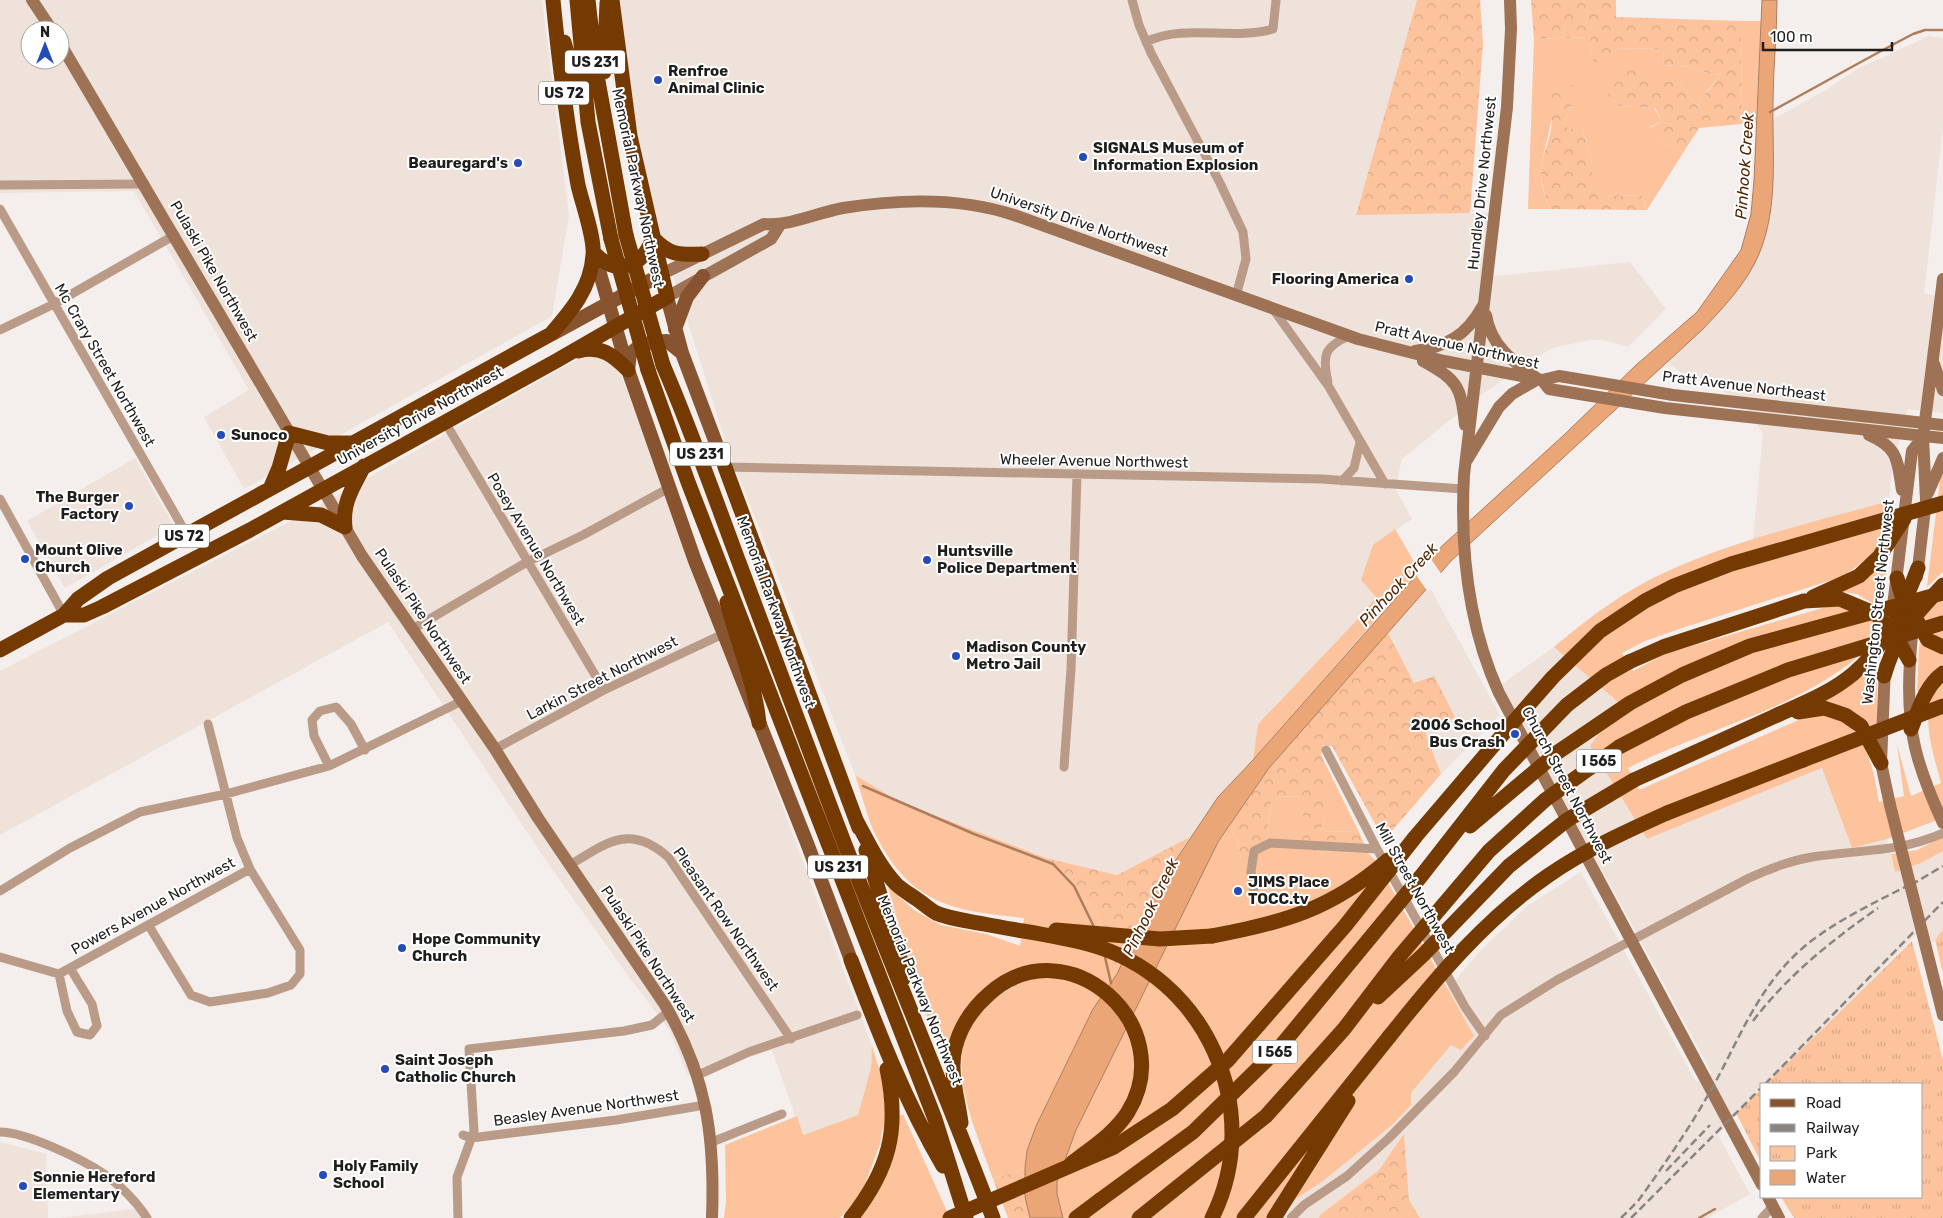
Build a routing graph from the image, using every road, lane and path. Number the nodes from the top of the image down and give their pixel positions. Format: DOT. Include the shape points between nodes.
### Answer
graph roads {
  1 [pos="32,0"];
  2 [pos="554,0"];
  3 [pos="577,0"];
  4 [pos="588,0"];
  5 [pos="607,0"];
  6 [pos="612,0"];
  7 [pos="1132,0"];
  8 [pos="1276,0"];
  9 [pos="1510,0"];
  10 [pos="555,16"];
  11 [pos="45,20"];
  12 [pos="1146,42"];
  13 [pos="70,60"];
  14 [pos="588,122"];
  15 [pos="605,124"];
  16 [pos="145,184"];
  17 [pos="0,185"];
  18 [pos="0,209"];
  19 [pos="780,225"];
  20 [pos="175,235"];
  21 [pos="653,238"];
  22 [pos="594,253"];
  23 [pos="702,254"];
  24 [pos="662,274"];
  25 [pos="703,276"];
  26 [pos="1943,286"];
  27 [pos="1236,296"];
  28 [pos="667,297"];
  29 [pos="608,302"];
  30 [pos="1485,303"];
  31 [pos="54,304"];
  32 [pos="1273,309"];
  33 [pos="615,326"];
  34 [pos="0,330"];
  35 [pos="675,330"];
  36 [pos="551,334"];
  37 [pos="1349,336"];
  38 [pos="1407,352"];
  39 [pos="570,353"];
  40 [pos="682,353"];
  41 [pos="1933,362"];
  42 [pos="1477,368"];
  43 [pos="628,370"];
  44 [pos="1540,380"];
  45 [pos="1329,387"];
  46 [pos="1943,390"];
  47 [pos="1665,408"];
  48 [pos="445,422"];
  49 [pos="1943,425"];
  50 [pos="1857,429"];
  51 [pos="1924,431"];
  52 [pos="289,433"];
  53 [pos="1943,438"];
  54 [pos="1360,442"];
  55 [pos="354,443"];
  56 [pos="1943,458"];
  57 [pos="1465,462"];
  58 [pos="364,466"];
  59 [pos="310,467"];
  60 [pos="725,467"];
  61 [pos="1077,474"];
  62 [pos="1342,481"];
  63 [pos="1385,484"];
  64 [pos="669,488"];
  65 [pos="270,489"];
  66 [pos="1463,489"];
  67 [pos="323,490"];
  68 [pos="0,499"];
  69 [pos="1905,500"];
  70 [pos="1926,500"];
  71 [pos="1943,503"];
  72 [pos="282,512"];
  73 [pos="1904,520"];
  74 [pos="345,527"];
  75 [pos="187,535"];
  76 [pos="733,546"];
  77 [pos="714,547"];
  78 [pos="527,562"];
  79 [pos="1918,568"];
  80 [pos="1897,578"];
  81 [pos="1943,585"];
  82 [pos="1943,593"];
  83 [pos="1804,601"];
  84 [pos="1906,602"];
  85 [pos="64,615"];
  86 [pos="1914,618"];
  87 [pos="1943,623"];
  88 [pos="411,630"];
  89 [pos="723,634"];
  90 [pos="1894,634"];
  91 [pos="1943,647"];
  92 [pos="0,650"];
  93 [pos="794,654"];
  94 [pos="1909,660"];
  95 [pos="1943,673"];
  96 [pos="1884,676"];
  97 [pos="604,690"];
  98 [pos="462,701"];
  99 [pos="1943,706"];
  100 [pos="1775,716"];
  101 [pos="759,723"];
  102 [pos="208,724"];
  103 [pos="1911,729"];
  104 [pos="495,749"];
  105 [pos="365,750"];
  106 [pos="1326,750"];
  107 [pos="1881,763"];
  108 [pos="329,766"];
  109 [pos="1064,767"];
  110 [pos="226,794"];
  111 [pos="856,820"];
  112 [pos="1943,823"];
  113 [pos="1943,833"];
  114 [pos="1416,836"];
  115 [pos="1377,849"];
  116 [pos="570,865"];
  117 [pos="250,869"];
  118 [pos="1422,875"];
  119 [pos="0,891"];
  120 [pos="1254,893"];
  121 [pos="149,926"];
  122 [pos="1021,929"];
  123 [pos="1632,942"];
  124 [pos="0,957"];
  125 [pos="851,960"];
  126 [pos="70,968"];
  127 [pos="59,974"];
  128 [pos="906,995"];
  129 [pos="668,1012"];
  130 [pos="857,1015"];
  131 [pos="1943,1015"];
  132 [pos="1344,1029"];
  133 [pos="1485,1036"];
  134 [pos="1389,1037"];
  135 [pos="881,1038"];
  136 [pos="791,1039"];
  137 [pos="698,1075"];
  138 [pos="705,1105"];
  139 [pos="782,1114"];
  140 [pos="0,1132"];
  141 [pos="467,1136"];
  142 [pos="964,1139"];
  143 [pos="712,1142"];
  144 [pos="1062,1170"];
  145 [pos="1760,1181"];
  146 [pos="956,1190"];
  147 [pos="1771,1202"];
  148 [pos="148,1218"];
  149 [pos="458,1218"];
  150 [pos="712,1218"];
  151 [pos="851,1218"];
  152 [pos="950,1218"];
  153 [pos="966,1218"];
  154 [pos="993,1218"];
  155 [pos="1076,1218"];
  156 [pos="1139,1218"];
  157 [pos="1212,1218"];
  158 [pos="1244,1218"];
  159 [pos="1274,1218"];
  160 [pos="1291,1218"];
  161 [pos="1762,1218"];
  162 [pos="1780,1218"];
  1 -- 11 [label="main road"];
  2 -- 10 [label="highway, US 72"];
  3 -- 14 [label="highway, Memorial Parkway Northwest / US 231"];
  4 -- 15 [label="highway, Memorial Parkway Northwest / US 231"];
  5 -- 15 [label="highway"];
  6 -- 21 [label="highway" via="630,136"];
  7 -- 12 [label="street"];
  8 -- 12 [label="street" via="1273,29 1253,33 1166,34"];
  9 -- 30 [label="main road, Hundley Drive Northwest" via="1507,107"];
  10 -- 14 [label="highway"];
  10 -- 22 [label="highway, US 72" via="578,185"];
  12 -- 27 [label="street" via="1243,232 1246,259"];
  13 -- 16 [label="main road, Pulaski Pike Northwest"];
  14 -- 77 [label="highway, Memorial Parkway Northwest / US 231, bridge" via="611,239 648,370"];
  15 -- 76 [label="highway, Memorial Parkway Northwest / US 231, bridge" via="626,235 663,365 691,429"];
  16 -- 17 [label="street"];
  16 -- 20 [label="main road, Pulaski Pike Northwest"];
  18 -- 31 [label="street, Mc Crary Street Northwest"];
  19 -- 23 [label="main road, University Drive Northwest" via="764,224"];
  19 -- 25 [label="main road, University Drive Northwest" via="771,239"];
  19 -- 27 [label="main road, University Drive Northwest" via="841,208 899,201 978,206 1037,223"];
  20 -- 31 [label="street"];
  20 -- 52 [label="main road, Pulaski Pike Northwest"];
  21 -- 22 [label="highway" via="648,250 638,261 630,264 611,266"];
  21 -- 23 [label="highway" via="664,250 676,254"];
  21 -- 24 [label="highway"];
  22 -- 29 [label="main road"];
  22 -- 36 [label="highway, US 72" via="591,271 578,300"];
  23 -- 24 [label="main road, University Drive Northwest"];
  24 -- 28 [label="highway"];
  24 -- 29 [label="main road, University Drive Northwest / US 72"];
  25 -- 28 [label="main road, University Drive Northwest"];
  25 -- 35 [label="main road" via="687,297"];
  26 -- 41 [label="main road, Washington Street Northwest"];
  27 -- 32 [label="main road, University Drive Northwest"];
  28 -- 33 [label="highway, University Drive Northwest / US 72"];
  28 -- 35 [label="main road, Memorial Parkway Northwest"];
  29 -- 33 [label="main road"];
  29 -- 36 [label="main road, University Drive Northwest / US 72"];
  30 -- 38 [label="main road" via="1463,334 1440,346"];
  30 -- 42 [label="main road, Hundley Drive Northwest"];
  30 -- 44 [label="main road" via="1492,335 1499,346 1510,360"];
  31 -- 34 [label="street"];
  31 -- 75 [label="street, Mc Crary Street Northwest"];
  32 -- 37 [label="main road, Pratt Avenue Northwest"];
  32 -- 45 [label="street"];
  33 -- 39 [label="highway, University Drive Northwest / US 72"];
  33 -- 43 [label="main road"];
  35 -- 40 [label="main road, Memorial Parkway Northwest"];
  36 -- 55 [label="highway, University Drive Northwest / US 72"];
  37 -- 38 [label="main road, Pratt Avenue Northwest"];
  37 -- 45 [label="street" via="1326,351 1324,361"];
  38 -- 42 [label="main road, Pratt Avenue Northwest"];
  38 -- 57 [label="main road" via="1441,371 1454,383 1462,404"];
  39 -- 43 [label="highway" via="591,349 607,351"];
  39 -- 48 [label="highway, University Drive Northwest / US 72"];
  40 -- 43 [label="main road" via="667,341 644,344 630,354"];
  40 -- 60 [label="main road, Memorial Parkway Northwest"];
  41 -- 46 [label="main road"];
  41 -- 51 [label="main road, Washington Street Northwest"];
  42 -- 44 [label="main road, Pratt Avenue Northwest"];
  42 -- 57 [label="main road, Church Street Northwest"];
  43 -- 64 [label="main road"];
  44 -- 47 [label="main road, Pratt Avenue Northwest" via="1549,389"];
  44 -- 51 [label="main road, Pratt Avenue Northeast" via="1559,376"];
  44 -- 57 [label="main road" via="1512,394 1499,407"];
  45 -- 54 [label="street"];
  47 -- 50 [label="main road, Pratt Avenue Northeast"];
  48 -- 58 [label="highway, University Drive Northwest / US 72"];
  48 -- 78 [label="street, Posey Avenue Northwest"];
  49 -- 51 [label="main road, Pratt Avenue Northeast"];
  50 -- 51 [label="main road, Pratt Avenue Northeast"];
  50 -- 69 [label="main road" via="1882,441 1895,454"];
  51 -- 53 [label="main road, Pratt Avenue Northeast"];
  51 -- 69 [label="main road, Washington Street Northwest" via="1912,451"];
  51 -- 70 [label="main road, Washington Street Northwest"];
  52 -- 55 [label="highway" via="328,443"];
  52 -- 59 [label="main road, Pulaski Pike Northwest"];
  52 -- 65 [label="highway"];
  54 -- 62 [label="street" via="1354,468"];
  54 -- 63 [label="street"];
  55 -- 59 [label="highway, University Drive Northwest / US 72"];
  56 -- 70 [label="main road"];
  57 -- 66 [label="main road, Church Street Northwest"];
  58 -- 67 [label="highway, University Drive Northwest / US 72"];
  58 -- 74 [label="highway" via="348,496 343,513"];
  59 -- 65 [label="highway, University Drive Northwest / US 72"];
  59 -- 67 [label="main road, Pulaski Pike Northwest"];
  60 -- 61 [label="street, Wheeler Avenue Northwest"];
  60 -- 93 [label="highway"];
  61 -- 62 [label="street, Wheeler Avenue Northwest"];
  61 -- 109 [label="street" via="1071,668"];
  62 -- 63 [label="street, Wheeler Avenue Northwest"];
  63 -- 66 [label="street, Wheeler Avenue Northwest"];
  64 -- 78 [label="street"];
  64 -- 89 [label="main road"];
  65 -- 75 [label="highway, University Drive Northwest / US 72"];
  66 -- 123 [label="main road, Church Street Northwest" via="1468,592 1476,634 1499,693"];
  67 -- 72 [label="highway, University Drive Northwest / US 72"];
  67 -- 74 [label="main road, Pulaski Pike Northwest"];
  68 -- 85 [label="street"];
  69 -- 73 [label="main road, Washington Street Northwest"];
  70 -- 79 [label="main road, Washington Street Northwest"];
  71 -- 114 [label="highway, bridge" via="1731,564 1674,586 1626,612 1600,631 1553,677"];
  72 -- 74 [label="highway" via="321,515"];
  72 -- 85 [label="highway, University Drive Northwest / US 72" via="102,607 84,615"];
  73 -- 80 [label="main road, Washington Street Northwest"];
  73 -- 83 [label="highway" via="1879,557 1859,576"];
  74 -- 88 [label="main road, Pulaski Pike Northwest"];
  75 -- 85 [label="highway, University Drive Northwest / US 72" via="108,578 78,599"];
  76 -- 93 [label="highway"];
  76 -- 128 [label="highway, Memorial Parkway Northwest / US 231" via="873,919"];
  77 -- 101 [label="highway" via="735,635 757,703"];
  77 -- 146 [label="highway, Memorial Parkway Northwest / US 231" via="935,1119"];
  78 -- 88 [label="street"];
  78 -- 97 [label="street, Posey Avenue Northwest"];
  79 -- 84 [label="highway"];
  79 -- 86 [label="main road, Washington Street Northwest"];
  80 -- 84 [label="highway"];
  80 -- 90 [label="main road, Washington Street Northwest"];
  81 -- 86 [label="highway"];
  82 -- 118 [label="highway, I 565, bridge" via="1750,646 1682,675 1630,703 1558,752 1477,818"];
  83 -- 90 [label="highway" via="1840,599 1857,604 1876,614"];
  83 -- 118 [label="highway, bridge" via="1663,647 1606,675 1567,704 1504,770"];
  84 -- 86 [label="highway"];
  84 -- 90 [label="highway"];
  85 -- 92 [label="highway, University Drive Northwest / US 72"];
  86 -- 90 [label="highway"];
  86 -- 91 [label="highway" via="1928,640"];
  86 -- 94 [label="main road, Washington Street Northwest"];
  87 -- 132 [label="highway, I 565, bridge" via="1788,670 1686,712 1619,746 1545,800 1489,851 1404,951"];
  88 -- 98 [label="main road, Pulaski Pike Northwest"];
  89 -- 97 [label="street, Larkin Street Northwest"];
  89 -- 101 [label="main road"];
  90 -- 94 [label="highway"];
  90 -- 96 [label="highway"];
  90 -- 100 [label="highway" via="1878,646 1853,674 1821,696"];
  93 -- 111 [label="highway"];
  94 -- 103 [label="main road, Washington Street Northwest"];
  95 -- 103 [label="highway" via="1926,691"];
  96 -- 107 [label="main road, Washington Street Northwest"];
  97 -- 104 [label="street, Larkin Street Northwest"];
  98 -- 104 [label="main road, Pulaski Pike Northwest"];
  98 -- 105 [label="street"];
  99 -- 134 [label="highway, bridge" via="1667,813 1628,830 1550,875 1470,942"];
  100 -- 107 [label="highway" via="1824,708 1845,715 1862,726"];
  100 -- 132 [label="highway, bridge" via="1634,780 1567,820 1509,866"];
  101 -- 125 [label="main road"];
  102 -- 110 [label="street"];
  103 -- 112 [label="main road, Washington Street Northwest" via="1929,791"];
  104 -- 116 [label="main road, Pulaski Pike Northwest"];
  105 -- 108 [label="street"];
  105 -- 108 [label="street" via="351,724 336,707 320,710 312,720 314,736"];
  106 -- 115 [label="street, Mill Street Northwest"];
  107 -- 131 [label="main road, Washington Street Northwest, bridge"];
  108 -- 110 [label="street"];
  110 -- 117 [label="street" via="237,838"];
  110 -- 119 [label="street" via="140,812 70,848"];
  111 -- 122 [label="highway" via="876,857 897,884 936,913"];
  111 -- 128 [label="highway" via="898,949"];
  113 -- 123 [label="street" via="1909,845 1813,857 1770,869"];
  114 -- 122 [label="highway, bridge" via="1368,878 1326,904 1268,926 1212,936 1160,939"];
  114 -- 144 [label="highway, bridge" via="1346,926 1228,1060 1172,1109 1114,1147"];
  115 -- 120 [label="street" via="1270,843 1254,851"];
  115 -- 133 [label="street, Mill Street Northwest" via="1465,1007"];
  116 -- 129 [label="main road, Pulaski Pike Northwest"];
  116 -- 136 [label="street, Pleasant Row Northwest" via="604,844 623,838 638,839 657,847 669,858"];
  117 -- 121 [label="street, Powers Avenue Northwest"];
  117 -- 121 [label="street" via="300,950 300,974 291,985 268,993 210,1002 191,995"];
  118 -- 155 [label="highway, I 565, bridge" via="1273,1053 1193,1132"];
  121 -- 126 [label="street, Powers Avenue Northwest"];
  122 -- 157 [label="highway, bridge" via="1088,944 1130,961 1168,988 1199,1023 1221,1064 1233,1125 1229,1171"];
  123 -- 133 [label="street" via="1557,980 1501,1015"];
  123 -- 145 [label="main road, Church Street Northwest"];
  124 -- 127 [label="street"];
  125 -- 135 [label="highway"];
  126 -- 127 [label="street, Powers Avenue Northwest"];
  126 -- 127 [label="street, Powers Avenue Northwest" via="92,1004 98,1026 90,1035 77,1032 67,1011"];
  128 -- 142 [label="highway, Memorial Parkway Northwest / US 231" via="943,1095"];
  129 -- 137 [label="main road, Pulaski Pike Northwest" via="683,1036"];
  129 -- 141 [label="street" via="652,1025 633,1029 469,1049 474,1131"];
  130 -- 136 [label="street"];
  132 -- 156 [label="highway, I 565, bridge" via="1266,1116"];
  133 -- 160 [label="street" via="1389,1138 1347,1176 1304,1204"];
  134 -- 158 [label="highway"];
  134 -- 159 [label="highway"];
  135 -- 146 [label="highway" via="918,1124"];
  135 -- 151 [label="highway" via="893,1095 892,1128 886,1161 871,1192"];
  136 -- 137 [label="street" via="750,1052"];
  137 -- 138 [label="main road, Pulaski Pike Northwest"];
  138 -- 141 [label="street, Beasley Avenue Northwest" via="616,1120"];
  138 -- 143 [label="main road, Pulaski Pike Northwest"];
  139 -- 143 [label="street"];
  140 -- 148 [label="street" via="48,1145 104,1174"];
  141 -- 149 [label="street" via="457,1177"];
  142 -- 144 [label="highway, bridge" via="954,1077 954,1050 964,1024 976,1007 1009,980 1028,973 1048,971 1087,979 1115,1000 1128,1018 1137,1039 1140,1073 1136,1095 1127,1114"];
  142 -- 154 [label="highway, Memorial Parkway Northwest / US 231"];
  143 -- 150 [label="main road, Pulaski Pike Northwest"];
  144 -- 152 [label="highway, bridge"];
  146 -- 153 [label="highway, Memorial Parkway Northwest / US 231"];
  147 -- 161 [label="street"];
  147 -- 162 [label="main road"];
}
